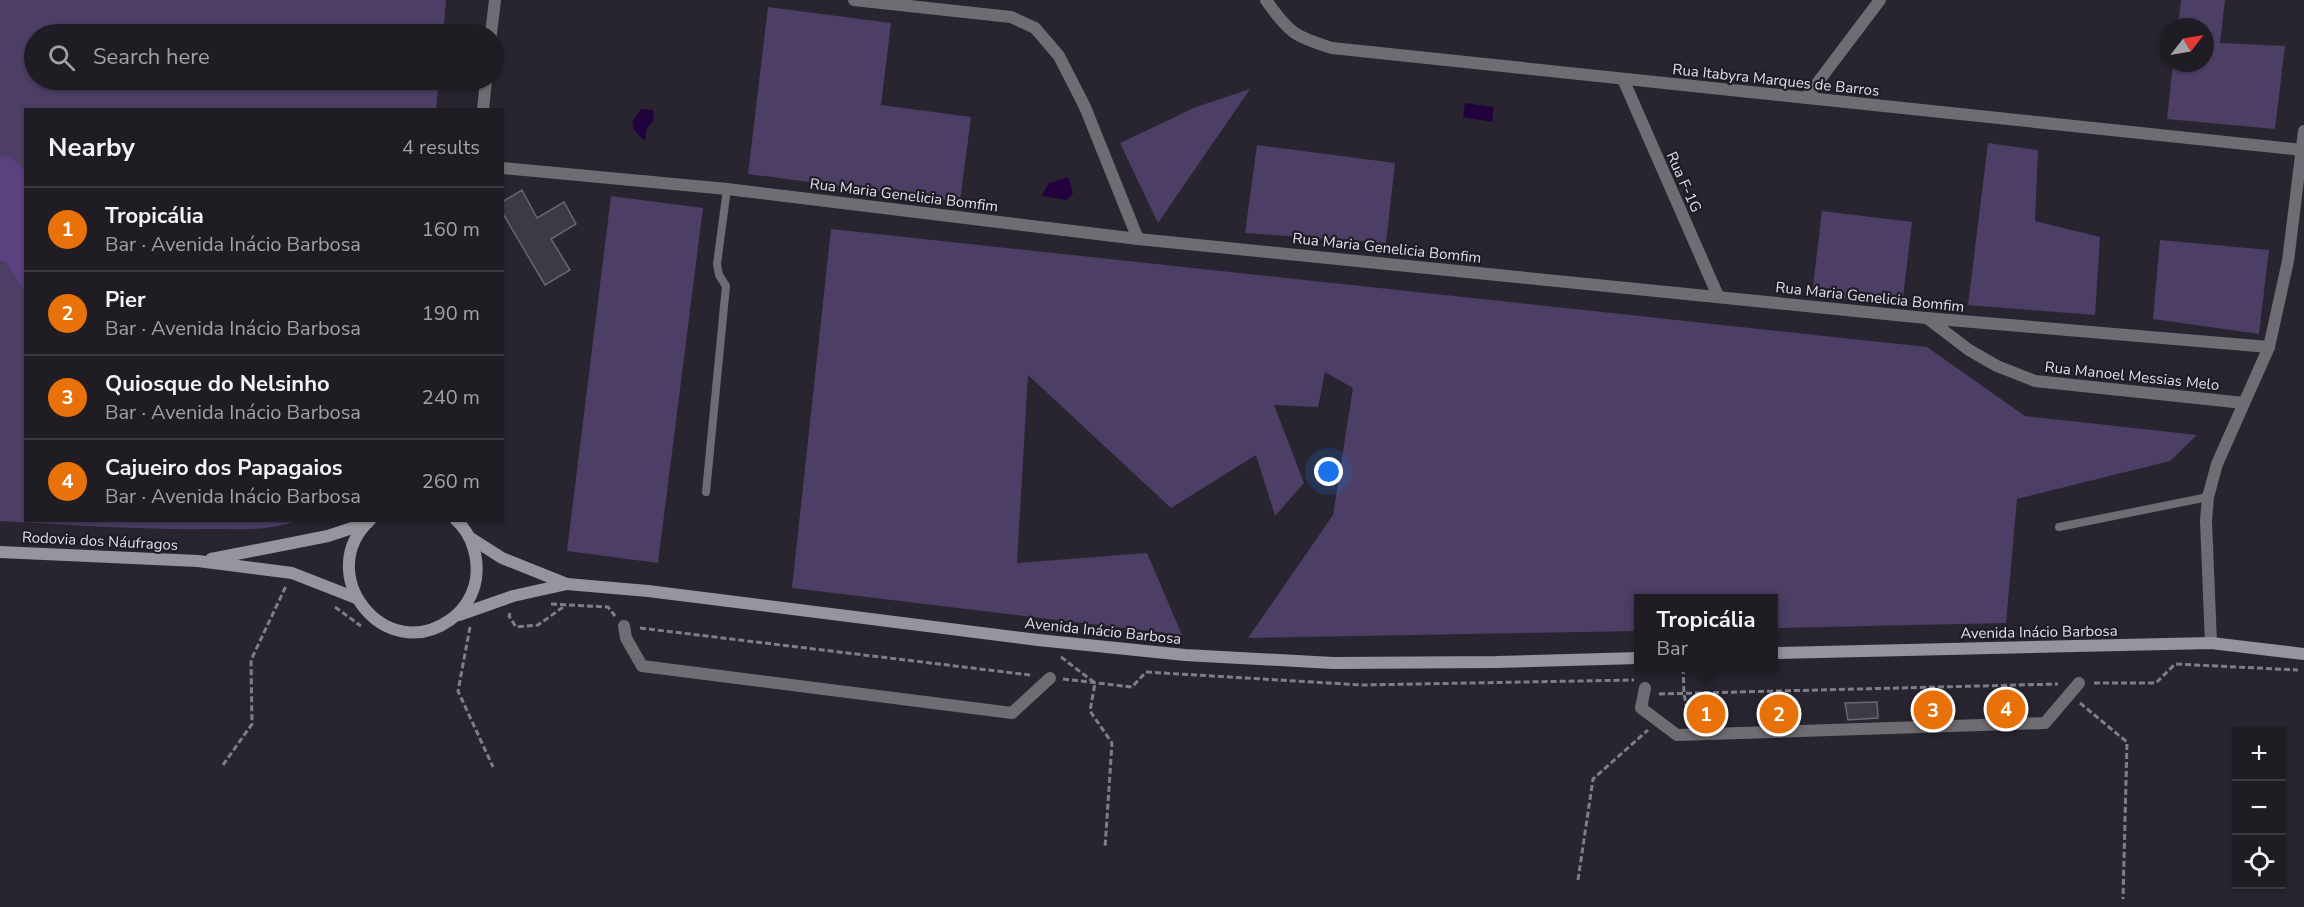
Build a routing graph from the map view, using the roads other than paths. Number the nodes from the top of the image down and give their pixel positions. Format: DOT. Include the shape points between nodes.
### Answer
graph roads {
  1 [pos="495,0"];
  2 [pos="854,0"];
  3 [pos="1266,0"];
  4 [pos="1880,0"];
  5 [pos="492,24"];
  6 [pos="1623,79"];
  7 [pos="485,90"];
  8 [pos="1806,98"];
  9 [pos="483,108"];
  10 [pos="2304,131"];
  11 [pos="2302,150"];
  12 [pos="504,168"];
  13 [pos="727,189"];
  14 [pos="1138,239"];
  15 [pos="1718,297"];
  16 [pos="1926,318"];
  17 [pos="2269,347"];
  18 [pos="2244,403"];
  19 [pos="706,492"];
  20 [pos="2208,496"];
  21 [pos="368,522"];
  22 [pos="458,522"];
  23 [pos="2059,527"];
  24 [pos="469,537"];
  25 [pos="0,552"];
  26 [pos="198,561"];
  27 [pos="567,584"];
  28 [pos="356,598"];
  29 [pos="457,615"];
  30 [pos="624,626"];
  31 [pos="2211,643"];
  32 [pos="1778,653"];
  33 [pos="2304,654"];
  34 [pos="1634,658"];
  35 [pos="1050,678"];
  36 [pos="2079,683"];
  37 [pos="1645,688"];
  1 -- 5 [label="street"];
  2 -- 14 [label="street" via="1011,17 1035,28 1059,56 1085,107"];
  3 -- 6 [label="street, Rua Itabyra Marques de Barros" via="1281,22 1302,39 1332,48"];
  4 -- 8 [label="street"];
  6 -- 8 [label="street, Rua Itabyra Marques de Barros"];
  6 -- 15 [label="street, Rua F-1G"];
  7 -- 9 [label="street"];
  8 -- 11 [label="street, Rua Itabyra Marques de Barros"];
  10 -- 11 [label="street"];
  11 -- 17 [label="street" via="2288,261"];
  12 -- 13 [label="street, Rua Maria Genelicia Bomfim"];
  13 -- 14 [label="street, Rua Maria Genelicia Bomfim"];
  13 -- 19 [label="lane" via="717,264 726,286"];
  14 -- 15 [label="street, Rua Maria Genelicia Bomfim"];
  15 -- 16 [label="street, Rua Maria Genelicia Bomfim"];
  16 -- 17 [label="street, Rua Maria Genelicia Bomfim"];
  16 -- 18 [label="street, Rua Manoel Messias Melo" via="1969,350 2035,381"];
  17 -- 18 [label="street"];
  18 -- 20 [label="street" via="2217,464"];
  20 -- 23 [label="lane"];
  20 -- 31 [label="street"];
  21 -- 26 [label="main road" via="328,536"];
  21 -- 28 [label="main road" via="357,536 348,566"];
  22 -- 24 [label="main road"];
  24 -- 27 [label="main road, Avenida Inácio Barbosa" via="502,558"];
  24 -- 29 [label="main road" via="476,553 476,578 468,602"];
  25 -- 26 [label="main road, Rodovia dos Náufragos"];
  26 -- 28 [label="main road" via="292,573"];
  27 -- 29 [label="main road, Avenida Inácio Barbosa" via="513,596"];
  27 -- 34 [label="main road, Avenida Inácio Barbosa" via="1185,654 1333,663"];
  28 -- 29 [label="main road, Avenida Inácio Barbosa" via="379,622 411,633 428,631"];
  30 -- 35 [label="street" via="626,638 642,666 1012,713"];
  31 -- 32 [label="main road, Avenida Inácio Barbosa"];
  31 -- 33 [label="main road, Avenida Inácio Barbosa"];
  36 -- 37 [label="street" via="2045,723 1677,735 1641,708"];
}
